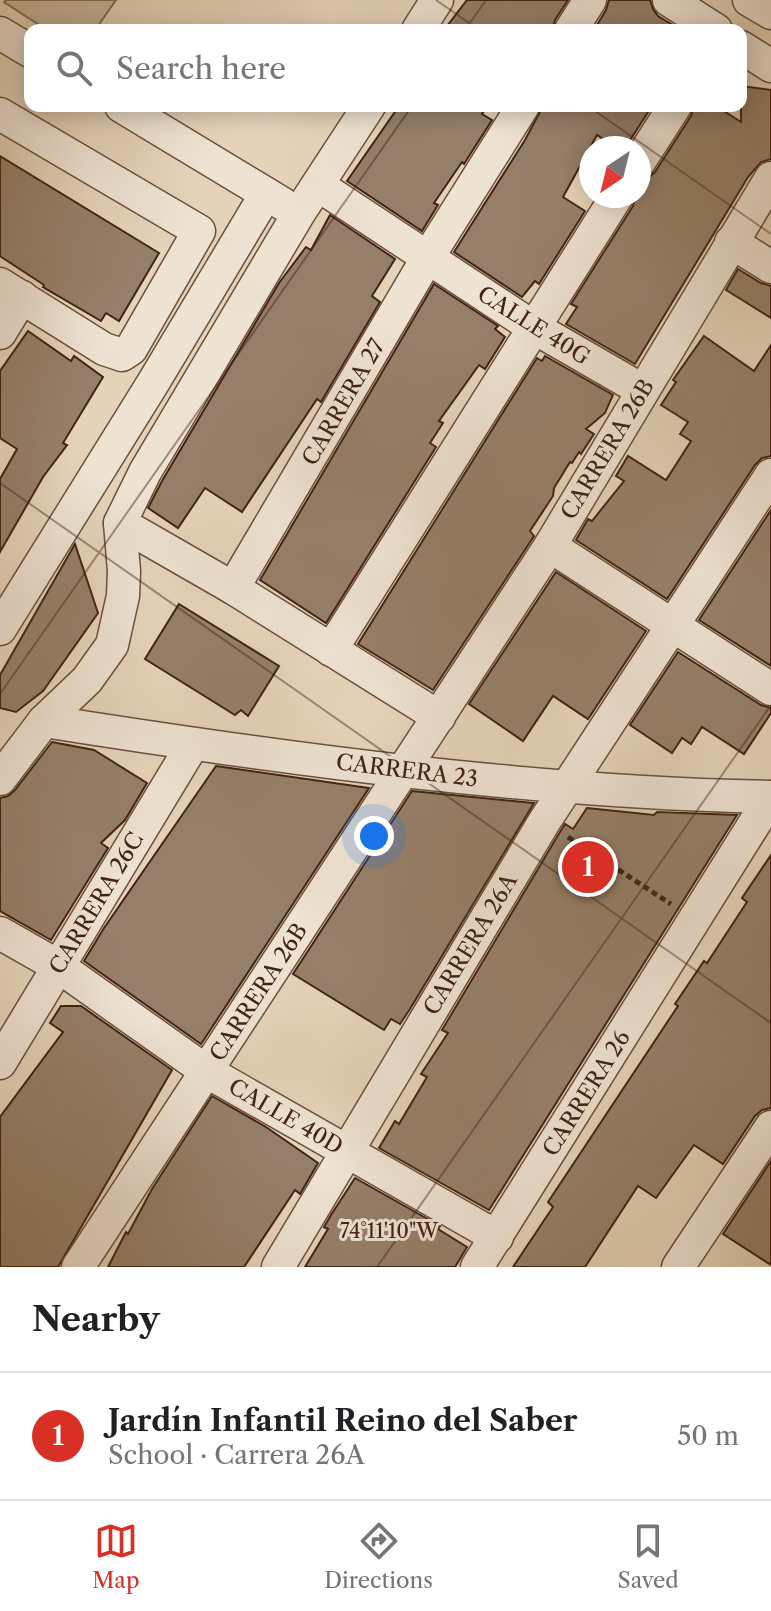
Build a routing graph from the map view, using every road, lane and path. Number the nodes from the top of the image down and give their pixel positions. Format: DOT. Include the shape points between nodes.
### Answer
graph roads {
  1 [pos="437,0"];
  2 [pos="590,0"];
  3 [pos="669,0"];
  4 [pos="749,0"];
  5 [pos="771,13"];
  6 [pos="422,24"];
  7 [pos="575,24"];
  8 [pos="707,24"];
  9 [pos="0,33"];
  10 [pos="24,47"];
  11 [pos="747,51"];
  12 [pos="771,66"];
  13 [pos="131,112"];
  14 [pos="365,112"];
  15 [pos="519,112"];
  16 [pos="671,112"];
  17 [pos="0,114"];
  18 [pos="651,143"];
  19 [pos="771,178"];
  20 [pos="318,185"];
  21 [pos="266,194"];
  22 [pos="609,208"];
  23 [pos="299,213"];
  24 [pos="731,242"];
  25 [pos="428,257"];
  26 [pos="771,267"];
  27 [pos="11,290"];
  28 [pos="533,327"];
  29 [pos="0,333"];
  30 [pos="642,390"];
  31 [pos="771,475"];
  32 [pos="120,523"];
  33 [pos="550,546"];
  34 [pos="233,588"];
  35 [pos="671,626"];
  36 [pos="0,629"];
  37 [pos="331,650"];
  38 [pos="771,689"];
  39 [pos="439,717"];
  40 [pos="44,721"];
  41 [pos="193,744"];
  42 [pos="405,770"];
  43 [pos="0,779"];
  44 [pos="566,788"];
  45 [pos="771,797"];
  46 [pos="544,822"];
  47 [pos="694,919"];
  48 [pos="0,933"];
  49 [pos="58,966"];
  50 [pos="0,1063"];
  51 [pos="206,1071"];
  52 [pos="771,1127"];
  53 [pos="346,1150"];
  54 [pos="497,1237"];
  55 [pos="685,1265"];
  56 [pos="78,1267"];
  57 [pos="278,1267"];
  58 [pos="477,1267"];
  1 -- 6 [label="street"];
  2 -- 7 [label="street"];
  3 -- 8 [label="street"];
  4 -- 5 [label="street"];
  9 -- 10 [label="street"];
  11 -- 12 [label="street"];
  13 -- 21 [label="street"];
  14 -- 20 [label="street"];
  15 -- 25 [label="street, CARRERA 27"];
  16 -- 18 [label="street"];
  17 -- 27 [label="street" via="199,231 131,349 122,355"];
  19 -- 24 [label="street, CARRERA 26B"];
  20 -- 23 [label="street"];
  20 -- 25 [label="street, CALLE 40G"];
  21 -- 23 [label="street"];
  21 -- 36 [label="street"];
  22 -- 28 [label="street"];
  23 -- 32 [label="street"];
  24 -- 26 [label="street"];
  24 -- 30 [label="street, CARRERA 26B"];
  25 -- 28 [label="street, CALLE 40G"];
  25 -- 34 [label="street, CARRERA 27"];
  27 -- 29 [label="street"];
  28 -- 30 [label="street, CALLE 40G"];
  28 -- 37 [label="street"];
  30 -- 33 [label="street, CARRERA 26B"];
  31 -- 35 [label="street, CARRERA 26A"];
  32 -- 34 [label="street"];
  32 -- 40 [label="street" via="123,596 112,645 87,680"];
  33 -- 35 [label="street"];
  33 -- 39 [label="street, CARRERA 26B"];
  34 -- 37 [label="street"];
  35 -- 38 [label="street"];
  35 -- 44 [label="street, CARRERA 26A"];
  37 -- 39 [label="street"];
  39 -- 42 [label="street, CARRERA 26B"];
  40 -- 41 [label="street, CARRERA 23"];
  40 -- 43 [label="street"];
  41 -- 42 [label="street, CARRERA 23"];
  41 -- 49 [label="street, CARRERA 26C"];
  42 -- 44 [label="street, CARRERA 23"];
  42 -- 51 [label="street, CARRERA 26B"];
  44 -- 45 [label="street, CARRERA 23"];
  44 -- 46 [label="street, CARRERA 26A"];
  45 -- 47 [label="street, CARRERA 26"];
  46 -- 47 [label="path"];
  46 -- 53 [label="street, CARRERA 26A"];
  47 -- 54 [label="street, CARRERA 26"];
  48 -- 49 [label="street, CALLE 40D"];
  49 -- 50 [label="street, CARRERA 26C"];
  49 -- 51 [label="street, CALLE 40D"];
  51 -- 53 [label="street, CALLE 40D"];
  51 -- 56 [label="street, CARRERA 26B"];
  52 -- 55 [label="street"];
  53 -- 54 [label="street, CALLE 40D"];
  53 -- 57 [label="street, CARRERA 26A"];
  54 -- 58 [label="street, CARRERA 26"];
}
